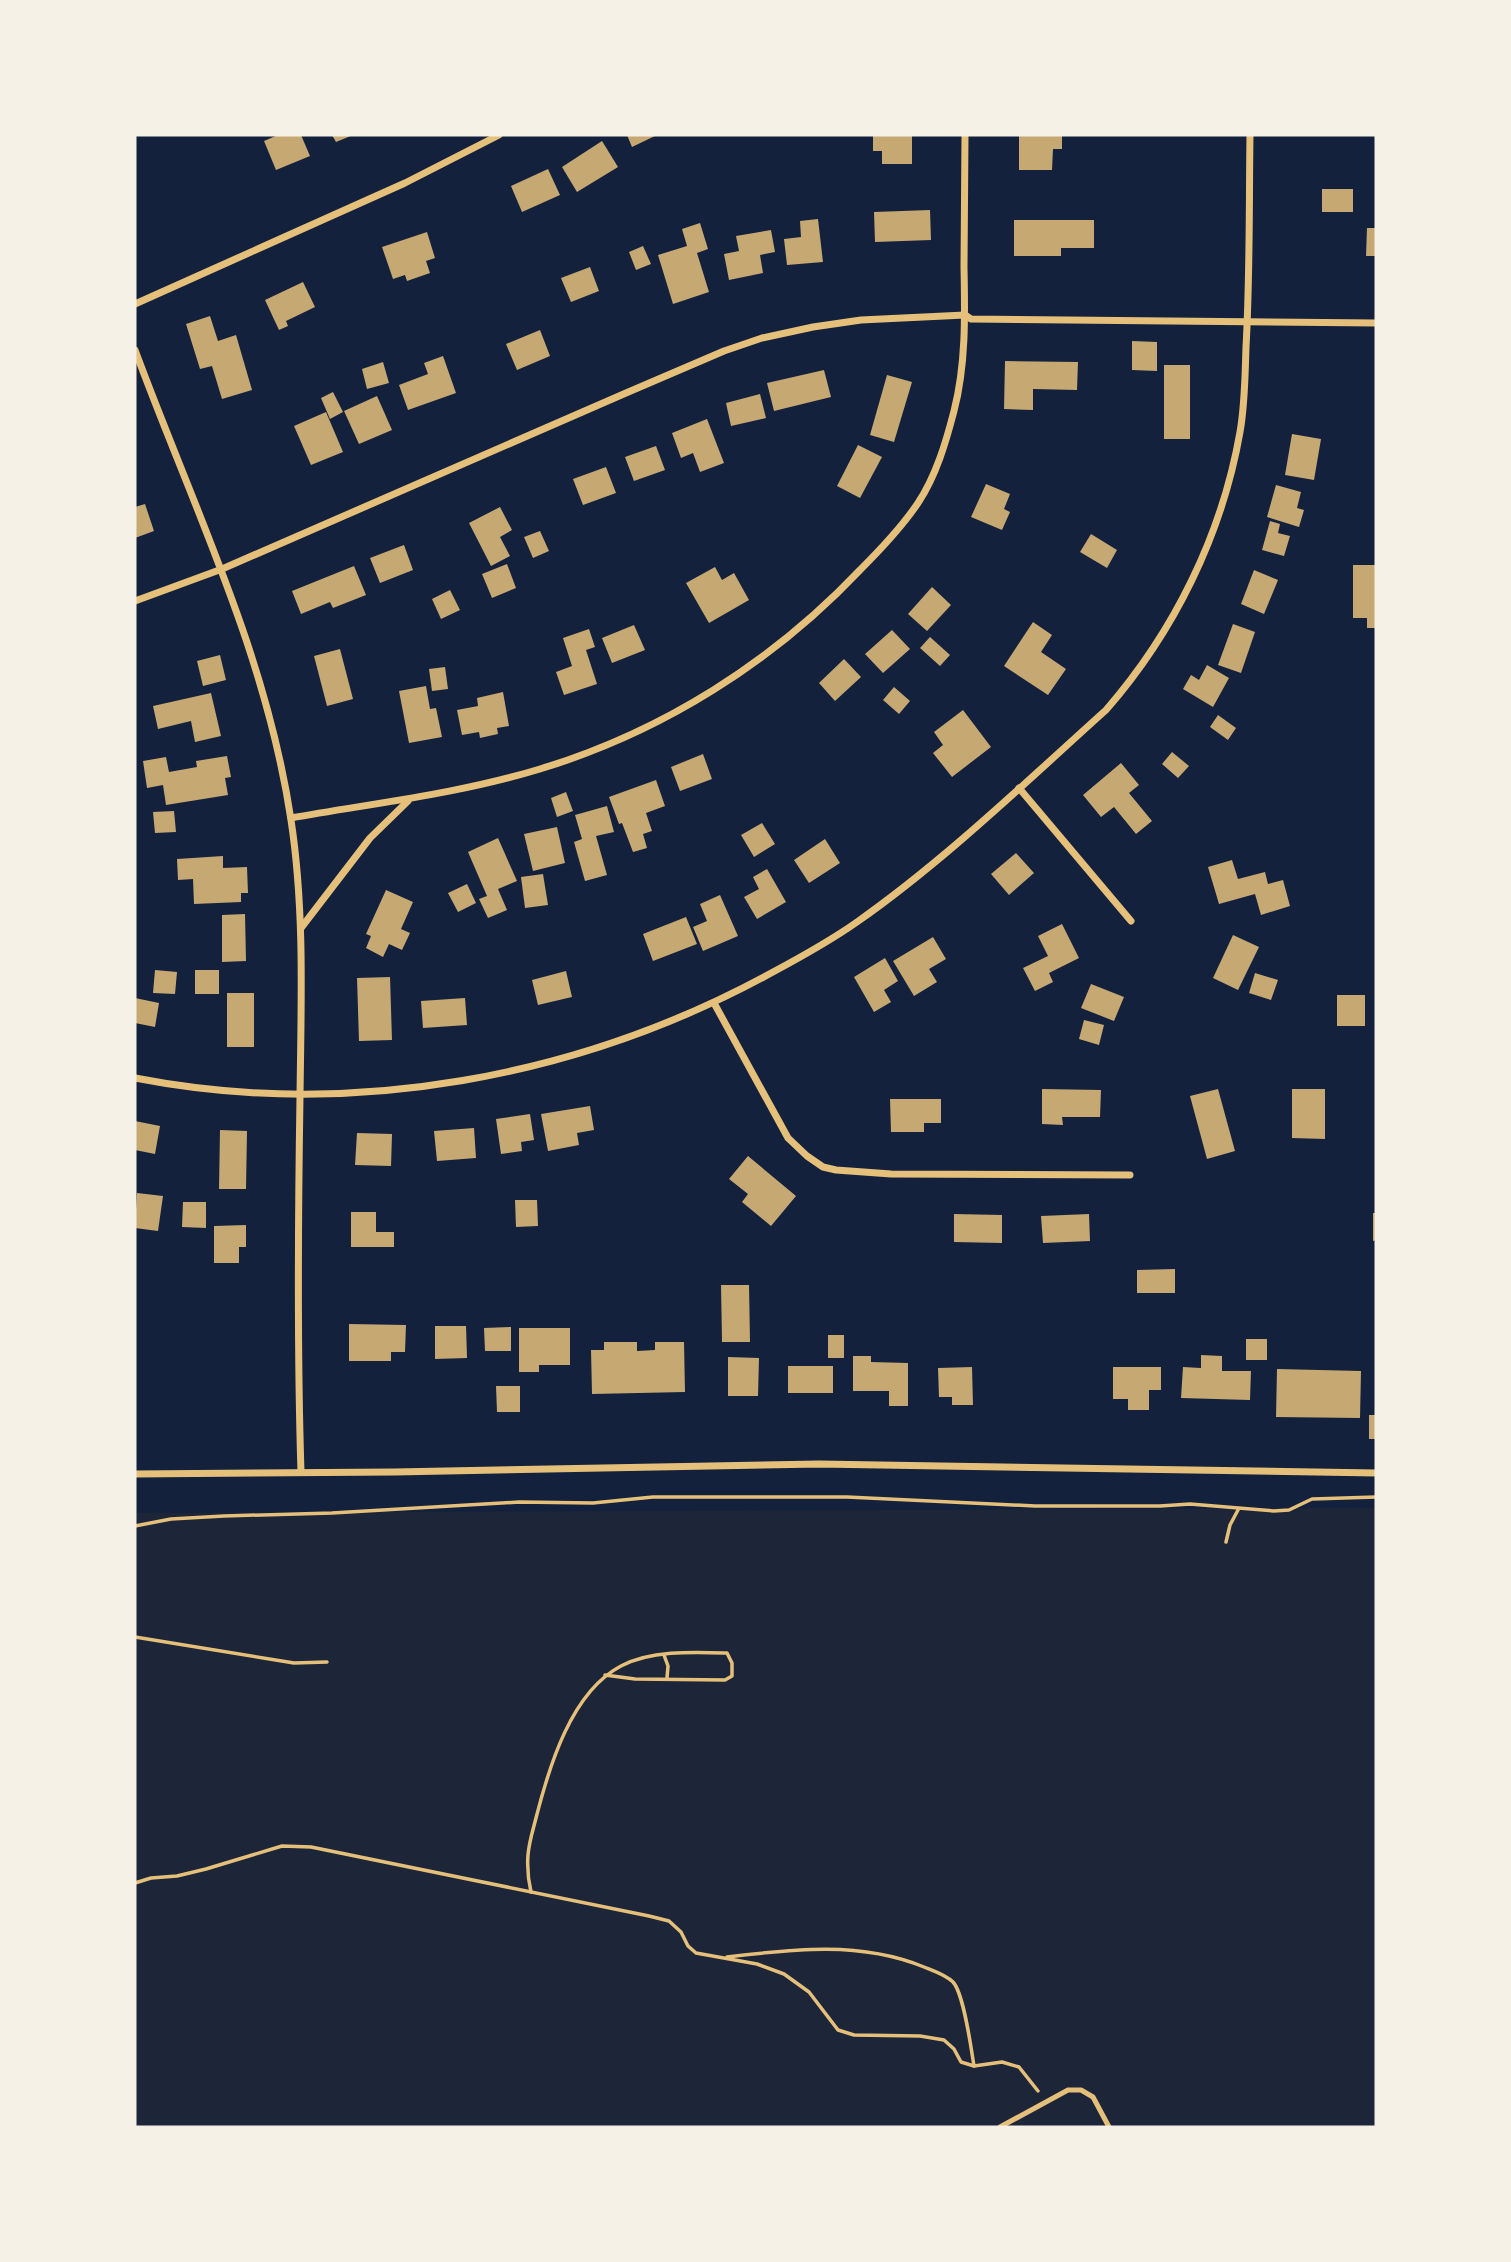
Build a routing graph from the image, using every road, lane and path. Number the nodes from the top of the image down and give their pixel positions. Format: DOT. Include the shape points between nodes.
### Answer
graph roads {
  1 [pos="499,135"];
  2 [pos="965,135"];
  3 [pos="1250,135"];
  4 [pos="135,304"];
  5 [pos="965,315"];
  6 [pos="1248,321"];
  7 [pos="1376,323"];
  8 [pos="135,350"];
  9 [pos="222,569"];
  10 [pos="135,601"];
  11 [pos="1019,788"];
  12 [pos="408,800"];
  13 [pos="291,818"];
  14 [pos="1131,921"];
  15 [pos="300,928"];
  16 [pos="714,1003"];
  17 [pos="135,1078"];
  18 [pos="300,1095"];
  19 [pos="1130,1175"];
  20 [pos="301,1472"];
  21 [pos="1376,1473"];
  22 [pos="135,1474"];
  23 [pos="1376,1497"];
  24 [pos="1238,1510"];
  25 [pos="135,1526"];
  26 [pos="1226,1542"];
  27 [pos="135,1637"];
  28 [pos="664,1655"];
  29 [pos="327,1662"];
  30 [pos="606,1675"];
  31 [pos="667,1678"];
  32 [pos="135,1883"];
  33 [pos="531,1892"];
  34 [pos="723,1958"];
  35 [pos="974,2066"];
  36 [pos="1046,2101"];
  37 [pos="1000,2127"];
  38 [pos="1109,2127"];
  1 -- 4 [label="street" via="405,183"];
  2 -- 5 [label="street"];
  3 -- 6 [label="street"];
  5 -- 6 [label="street" via="971,319"];
  5 -- 9 [label="street" via="861,320 762,338"];
  5 -- 12 [label="street" via="955,408 937,467 888,541 833,599 723,684 637,732 538,769"];
  6 -- 7 [label="street"];
  6 -- 11 [label="street" via="1240,431 1220,510 1189,589 1159,641 1106,710"];
  8 -- 9 [label="street"];
  9 -- 10 [label="street"];
  9 -- 13 [label="street" via="256,668"];
  11 -- 14 [label="street"];
  11 -- 16 [label="street" via="856,923"];
  12 -- 13 [label="street"];
  12 -- 15 [label="street" via="370,838"];
  13 -- 15 [label="street"];
  15 -- 18 [label="street"];
  16 -- 18 [label="street" via="606,1045 508,1072 388,1090"];
  16 -- 19 [label="street" via="788,1138 823,1167 891,1174"];
  17 -- 18 [label="street"];
  18 -- 20 [label="street"];
  20 -- 21 [label="street" via="820,1464"];
  20 -- 22 [label="street"];
  23 -- 24 [label="path" via="1312,1499 1289,1510"];
  24 -- 25 [label="path" via="1190,1504 1035,1506 847,1497 692,1497 171,1519"];
  24 -- 26 [label="path"];
  27 -- 29 [label="path" via="294,1663"];
  28 -- 30 [label="path" via="623,1664"];
  28 -- 31 [label="path"];
  28 -- 31 [label="path" via="727,1653 732,1663 732,1676 725,1680"];
  30 -- 31 [label="path"];
  30 -- 33 [label="path" via="578,1709 549,1767 528,1851"];
  32 -- 33 [label="path" via="206,1869 282,1846 311,1847"];
  33 -- 34 [label="path" via="669,1921 696,1953"];
  34 -- 35 [label="path" via="785,1974 809,1992 838,2030 944,2040 961,2062"];
  34 -- 35 [label="path" via="846,1949 902,1958 941,1974 954,1983 960,1996"];
  35 -- 36 [label="path" via="1002,2062 1019,2067"];
  36 -- 37 [label="lane"];
  36 -- 38 [label="lane" via="1068,2090 1081,2090 1093,2097"];
}
